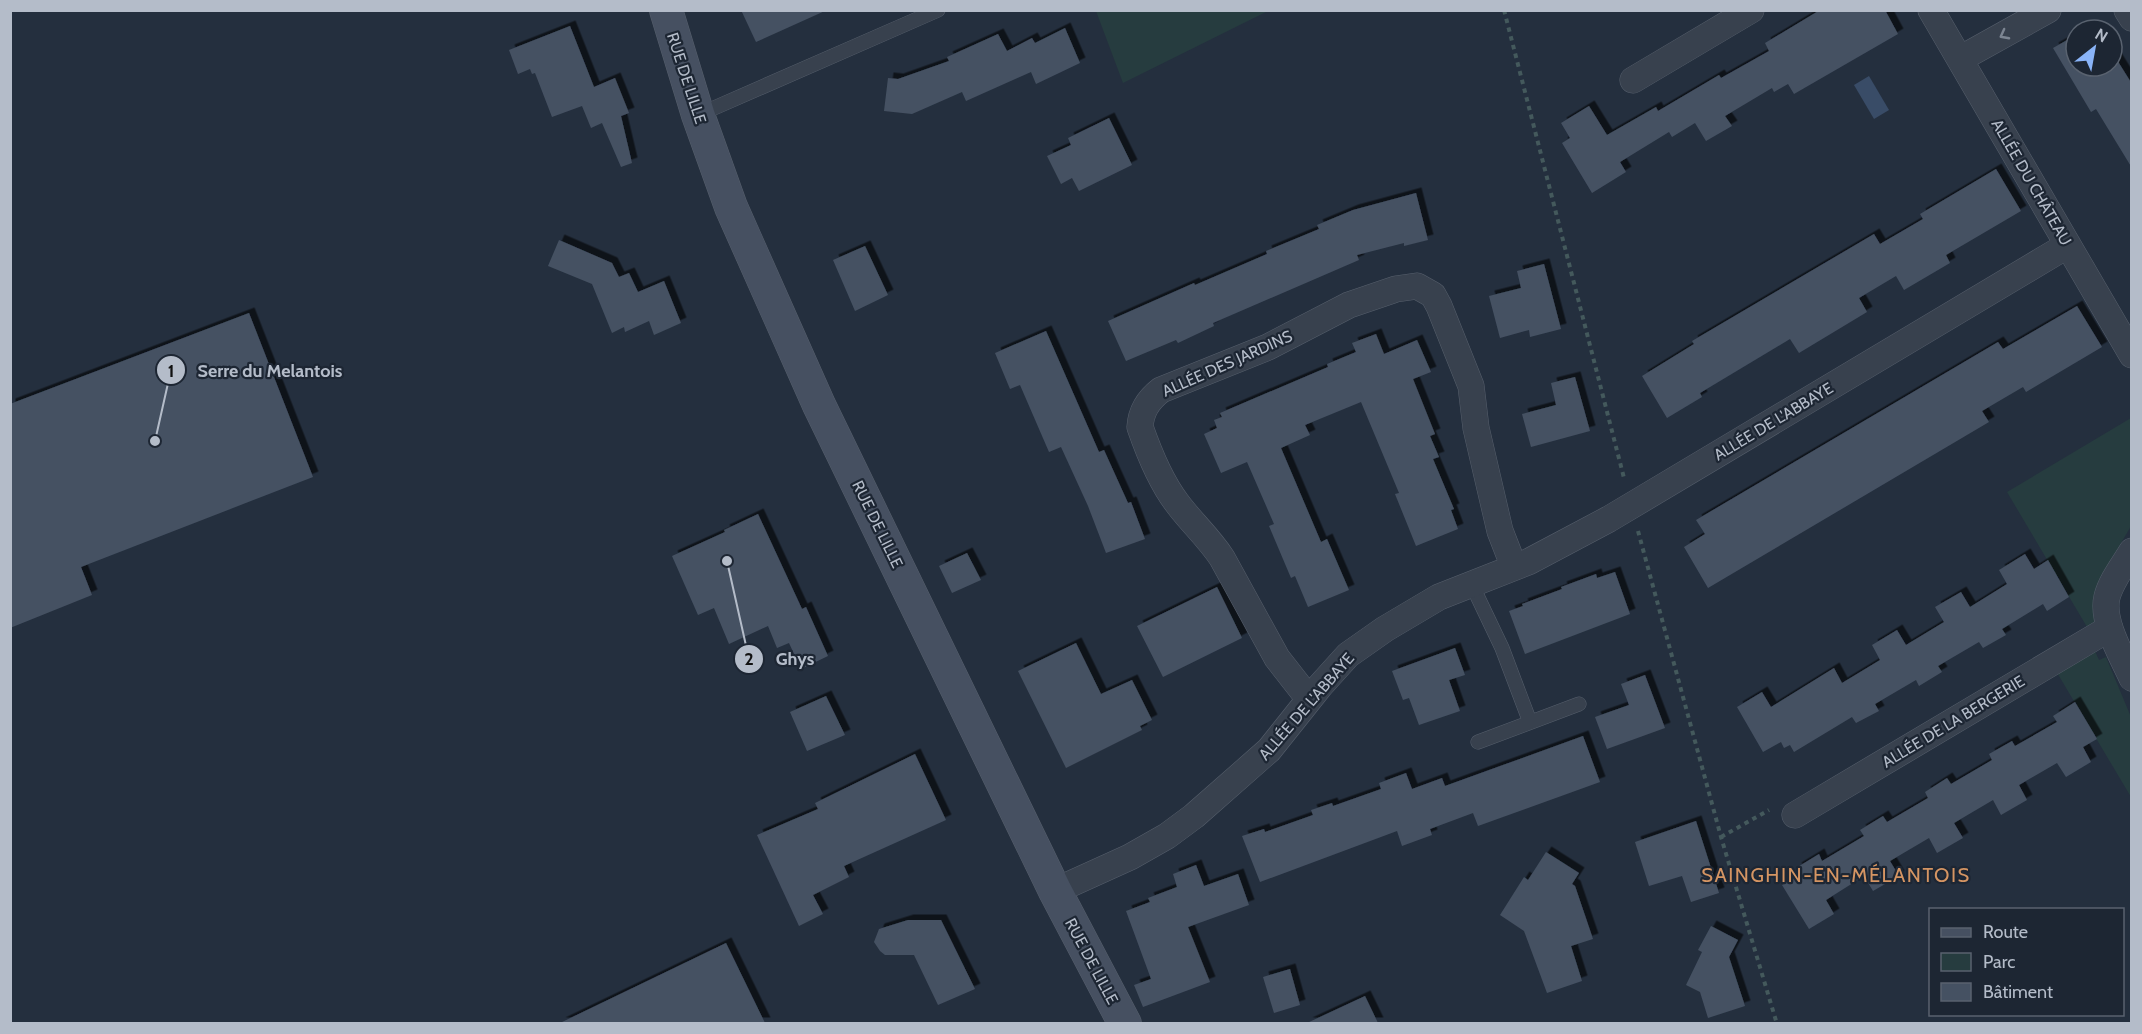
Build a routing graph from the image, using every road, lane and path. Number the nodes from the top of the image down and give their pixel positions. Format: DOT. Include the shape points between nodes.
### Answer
graph roads {
  1 [pos="666,10"];
  2 [pos="938,10"];
  3 [pos="1751,10"];
  4 [pos="1930,10"];
  5 [pos="2048,10"];
  6 [pos="2127,10"];
  7 [pos="2132,18"];
  8 [pos="1960,59"];
  9 [pos="1633,80"];
  10 [pos="698,115"];
  11 [pos="2068,245"];
  12 [pos="2132,356"];
  13 [pos="2132,551"];
  14 [pos="1514,567"];
  15 [pos="1471,583"];
  16 [pos="2110,628"];
  17 [pos="2132,678"];
  18 [pos="1309,699"];
  19 [pos="1579,704"];
  20 [pos="1530,722"];
  21 [pos="1478,742"];
  22 [pos="1795,815"];
  23 [pos="1721,837"];
  24 [pos="1055,891"];
  25 [pos="1125,1023"];
  1 -- 10 [label="main road, RUE DE LILLE"];
  2 -- 10 [label="lane"];
  3 -- 9 [label="street"];
  4 -- 8 [label="street, ALLÉE DU CHÂTEAU"];
  5 -- 8 [label="street, one-way"];
  6 -- 7 [label="street"];
  8 -- 11 [label="street, ALLÉE DU CHÂTEAU"];
  10 -- 24 [label="main road, RUE DE LILLE" via="731,207 819,405"];
  11 -- 12 [label="street, ALLÉE DU CHÂTEAU"];
  11 -- 14 [label="street, ALLÉE DE L'ABBAYE" via="1631,506"];
  13 -- 16 [label="street" via="2107,596 2105,610"];
  14 -- 15 [label="street, ALLÉE DE L'ABBAYE"];
  14 -- 18 [label="street, ALLÉE DES JARDINS" via="1500,531 1476,428 1471,386 1439,306 1426,290 1406,287 1357,302 1268,348 1161,390 1145,407 1140,427 1166,486 1213,545 1277,658"];
  15 -- 18 [label="street, ALLÉE DE L'ABBAYE" via="1430,602 1365,642"];
  15 -- 20 [label="lane" via="1505,655"];
  16 -- 17 [label="street"];
  16 -- 22 [label="street, ALLÉE DE LA BERGERIE"];
  18 -- 24 [label="street, ALLÉE DE L'ABBAYE" via="1269,750 1194,816 1130,857"];
  19 -- 20 [label="lane"];
  20 -- 21 [label="lane"];
  22 -- 23 [label="path" via="1774,807"];
  24 -- 25 [label="main road, RUE DE LILLE"];
}
